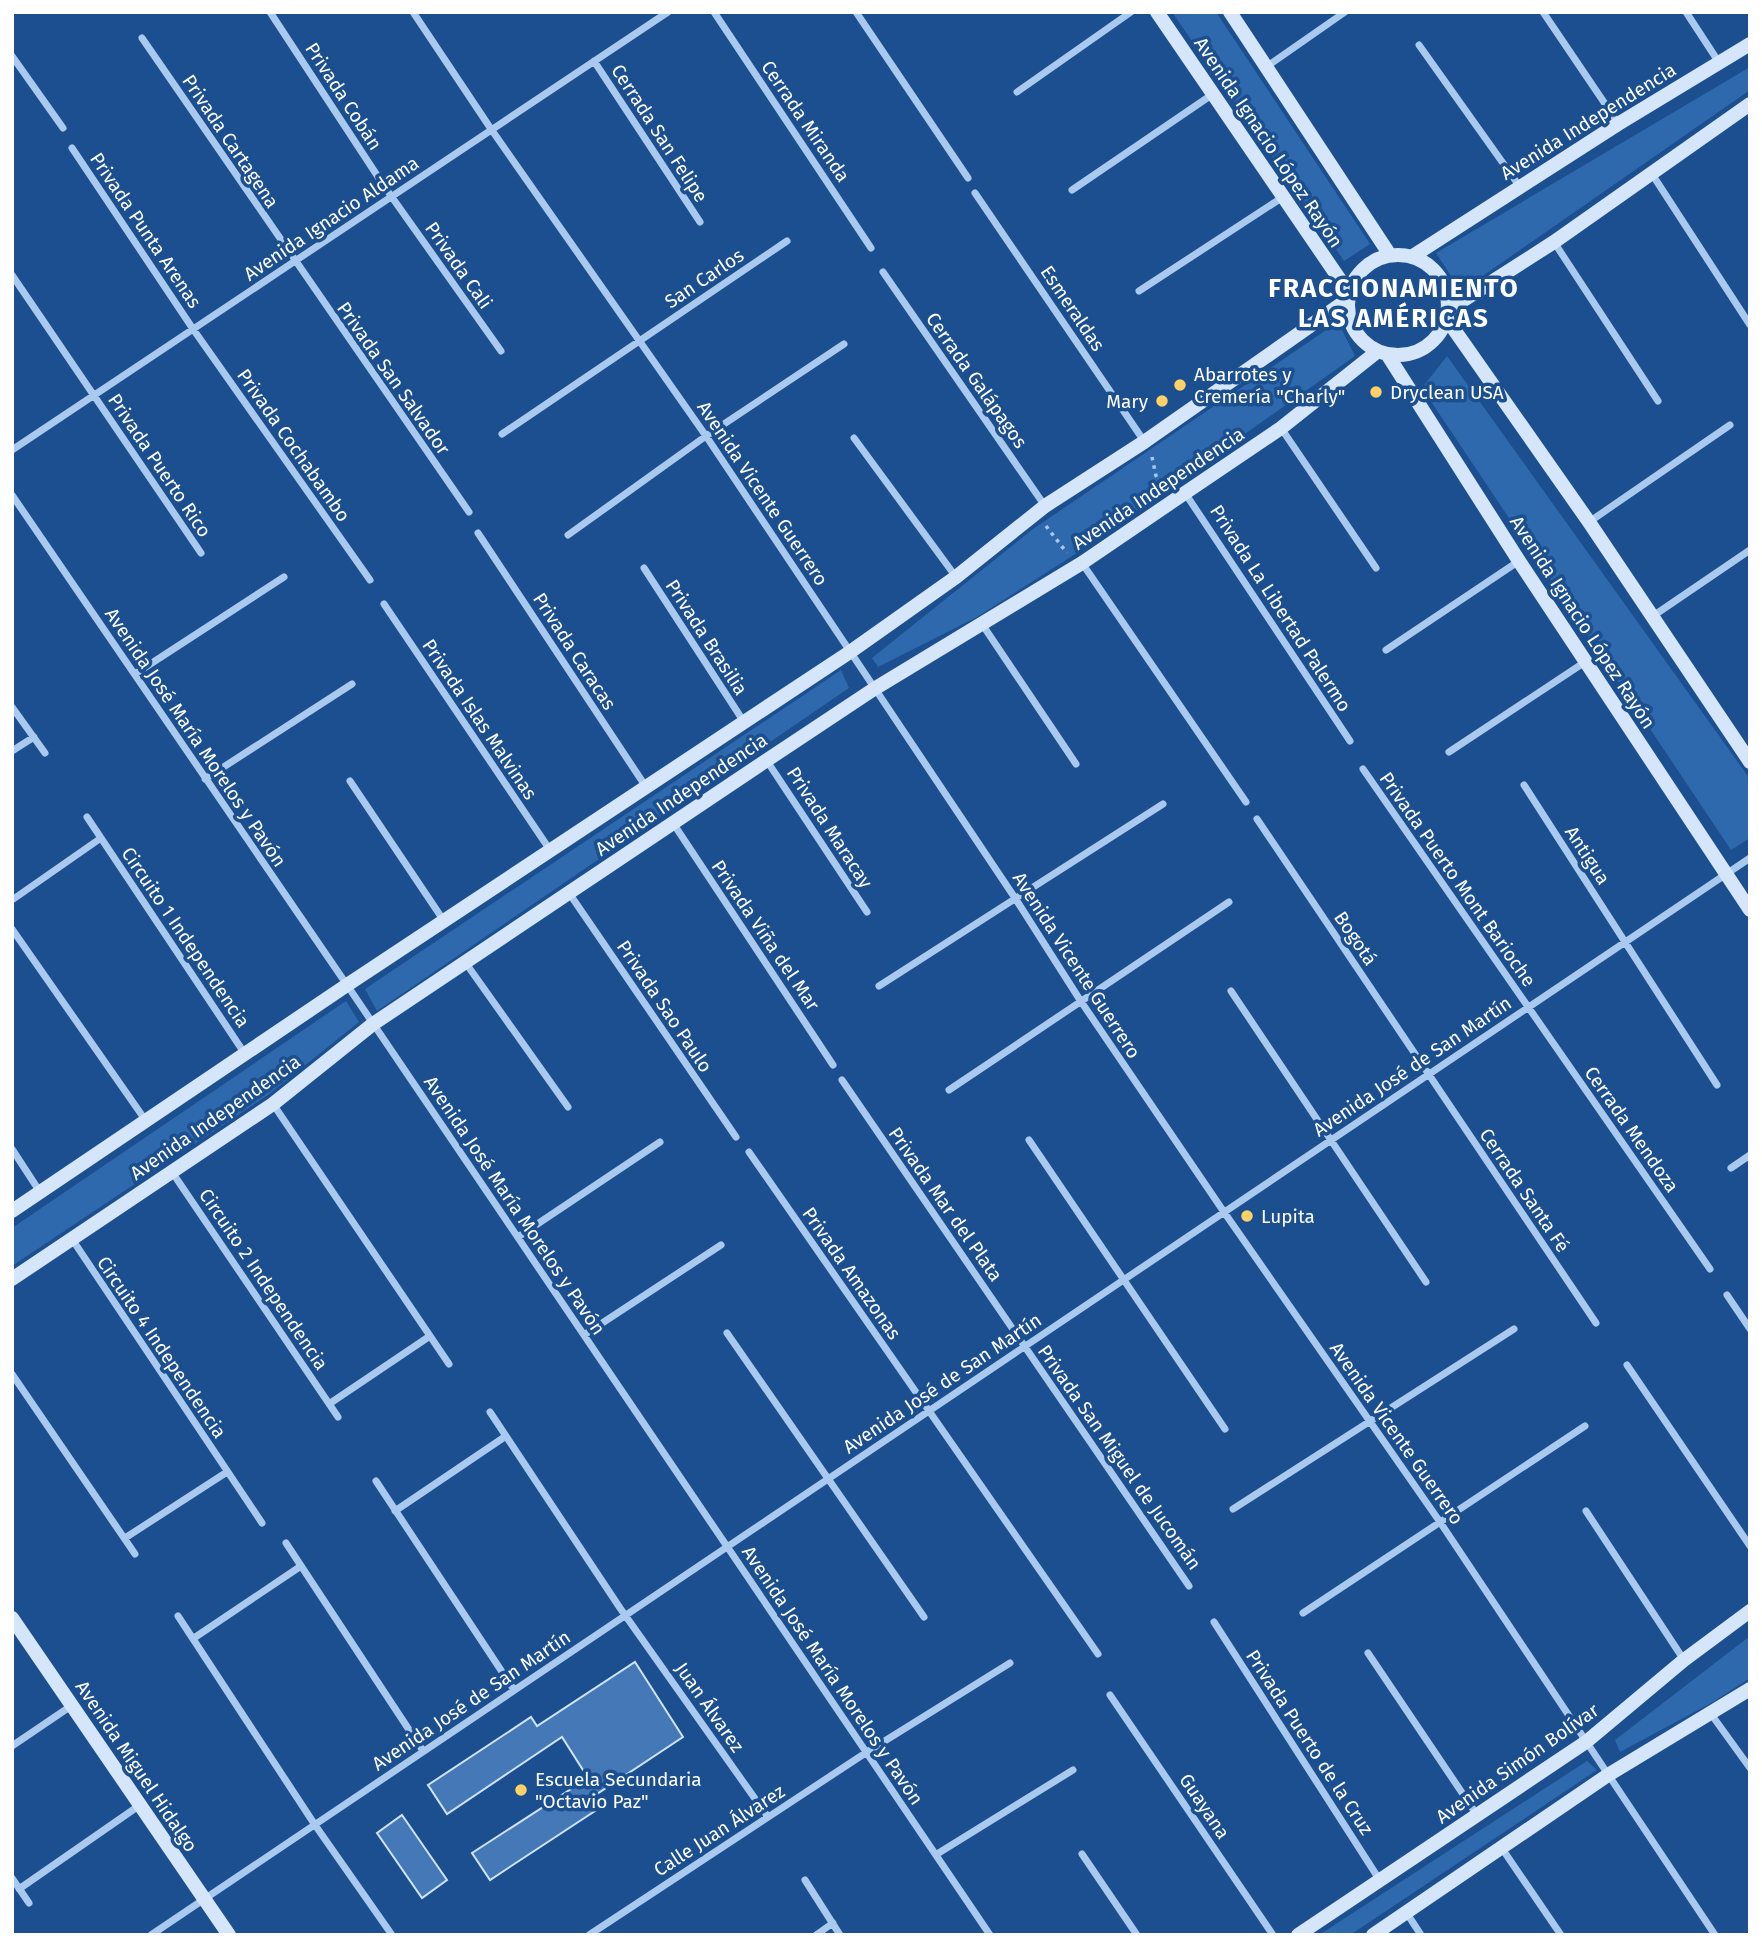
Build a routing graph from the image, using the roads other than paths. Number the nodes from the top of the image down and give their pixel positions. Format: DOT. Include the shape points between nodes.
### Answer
graph roads {
  1 [pos="270,12"];
  2 [pos="413,12"];
  3 [pos="668,12"];
  4 [pos="714,12"];
  5 [pos="856,12"];
  6 [pos="1131,12"];
  7 [pos="1157,12"];
  8 [pos="1230,12"];
  9 [pos="1345,12"];
  10 [pos="1543,12"];
  11 [pos="1686,12"];
  12 [pos="142,38"];
  13 [pos="1750,44"];
  14 [pos="1419,45"];
  15 [pos="12,56"];
  16 [pos="594,61"];
  17 [pos="1718,61"];
  18 [pos="1266,67"];
  19 [pos="1017,92"];
  20 [pos="1213,94"];
  21 [pos="1748,109"];
  22 [pos="1618,124"];
  23 [pos="63,128"];
  24 [pos="491,129"];
  25 [pos="72,148"];
  26 [pos="1652,174"];
  27 [pos="968,178"];
  28 [pos="1520,187"];
  29 [pos="1072,190"];
  30 [pos="975,193"];
  31 [pos="391,196"];
  32 [pos="1283,197"];
  33 [pos="700,222"];
  34 [pos="787,241"];
  35 [pos="1554,242"];
  36 [pos="871,248"];
  37 [pos="1390,255"];
  38 [pos="1413,256"];
  39 [pos="294,261"];
  40 [pos="883,272"];
  41 [pos="12,275"];
  42 [pos="1139,291"];
  43 [pos="1348,297"];
  44 [pos="1447,314"];
  45 [pos="1750,325"];
  46 [pos="194,329"];
  47 [pos="639,341"];
  48 [pos="844,344"];
  49 [pos="501,351"];
  50 [pos="1382,352"];
  51 [pos="93,396"];
  52 [pos="1658,401"];
  53 [pos="1730,425"];
  54 [pos="1281,428"];
  55 [pos="502,434"];
  56 [pos="706,436"];
  57 [pos="854,438"];
  58 [pos="1145,440"];
  59 [pos="12,450"];
  60 [pos="12,495"];
  61 [pos="1181,496"];
  62 [pos="1040,509"];
  63 [pos="469,512"];
  64 [pos="1589,522"];
  65 [pos="478,533"];
  66 [pos="568,535"];
  67 [pos="1750,550"];
  68 [pos="201,553"];
  69 [pos="1519,561"];
  70 [pos="1080,564"];
  71 [pos="644,568"];
  72 [pos="1376,568"];
  73 [pos="284,577"];
  74 [pos="956,578"];
  75 [pos="370,580"];
  76 [pos="384,604"];
  77 [pos="1652,617"];
  78 [pos="982,624"];
  79 [pos="1386,650"];
  80 [pos="850,652"];
  81 [pos="1585,662"];
  82 [pos="135,674"];
  83 [pos="352,684"];
  84 [pos="874,688"];
  85 [pos="12,707"];
  86 [pos="744,722"];
  87 [pos="34,737"];
  88 [pos="1350,741"];
  89 [pos="12,751"];
  90 [pos="1449,752"];
  91 [pos="45,753"];
  92 [pos="767,760"];
  93 [pos="1750,762"];
  94 [pos="1076,764"];
  95 [pos="1363,769"];
  96 [pos="205,779"];
  97 [pos="350,781"];
  98 [pos="1524,785"];
  99 [pos="646,787"];
  100 [pos="1246,802"];
  101 [pos="1163,804"];
  102 [pos="87,817"];
  103 [pos="1257,820"];
  104 [pos="673,823"];
  105 [pos="101,838"];
  106 [pos="550,851"];
  107 [pos="1750,858"];
  108 [pos="1726,874"];
  109 [pos="569,893"];
  110 [pos="1015,898"];
  111 [pos="12,900"];
  112 [pos="1229,902"];
  113 [pos="1750,910"];
  114 [pos="867,912"];
  115 [pos="444,921"];
  116 [pos="12,929"];
  117 [pos="1625,942"];
  118 [pos="466,962"];
  119 [pos="347,985"];
  120 [pos="879,986"];
  121 [pos="1231,991"];
  122 [pos="1080,1000"];
  123 [pos="1528,1007"];
  124 [pos="373,1024"];
  125 [pos="245,1054"];
  126 [pos="833,1065"];
  127 [pos="1429,1074"];
  128 [pos="842,1080"];
  129 [pos="1717,1085"];
  130 [pos="949,1090"];
  131 [pos="273,1104"];
  132 [pos="568,1107"];
  133 [pos="146,1121"];
  134 [pos="736,1137"];
  135 [pos="1029,1140"];
  136 [pos="1331,1140"];
  137 [pos="660,1142"];
  138 [pos="12,1149"];
  139 [pos="749,1152"];
  140 [pos="1750,1155"];
  141 [pos="1731,1168"];
  142 [pos="172,1172"];
  143 [pos="40,1192"];
  144 [pos="12,1211"];
  145 [pos="1224,1212"];
  146 [pos="517,1237"];
  147 [pos="72,1239"];
  148 [pos="721,1245"];
  149 [pos="1710,1269"];
  150 [pos="12,1279"];
  151 [pos="1124,1280"];
  152 [pos="1426,1282"];
  153 [pos="1727,1294"];
  154 [pos="1596,1323"];
  155 [pos="1514,1329"];
  156 [pos="1750,1329"];
  157 [pos="727,1333"];
  158 [pos="584,1335"];
  159 [pos="430,1336"];
  160 [pos="1025,1346"];
  161 [pos="449,1364"];
  162 [pos="1627,1365"];
  163 [pos="12,1374"];
  164 [pos="329,1404"];
  165 [pos="929,1411"];
  166 [pos="490,1412"];
  167 [pos="338,1418"];
  168 [pos="1368,1421"];
  169 [pos="1585,1426"];
  170 [pos="1225,1429"];
  171 [pos="506,1436"];
  172 [pos="227,1472"];
  173 [pos="828,1479"];
  174 [pos="376,1481"];
  175 [pos="1233,1509"];
  176 [pos="395,1511"];
  177 [pos="1586,1511"];
  178 [pos="1440,1522"];
  179 [pos="262,1523"];
  180 [pos="125,1538"];
  181 [pos="286,1543"];
  182 [pos="1750,1546"];
  183 [pos="727,1547"];
  184 [pos="135,1554"];
  185 [pos="301,1566"];
  186 [pos="1189,1586"];
  187 [pos="1750,1611"];
  188 [pos="1303,1613"];
  189 [pos="625,1615"];
  190 [pos="178,1616"];
  191 [pos="12,1618"];
  192 [pos="924,1618"];
  193 [pos="1214,1622"];
  194 [pos="194,1639"];
  195 [pos="1368,1653"];
  196 [pos="1098,1654"];
  197 [pos="1684,1660"];
  198 [pos="1010,1663"];
  199 [pos="1750,1689"];
  200 [pos="514,1690"];
  201 [pos="1110,1695"];
  202 [pos="72,1705"];
  203 [pos="1712,1714"];
  204 [pos="1586,1742"];
  205 [pos="12,1746"];
  206 [pos="423,1751"];
  207 [pos="867,1752"];
  208 [pos="1750,1768"];
  209 [pos="1073,1770"];
  210 [pos="1608,1774"];
  211 [pos="140,1805"];
  212 [pos="1477,1815"];
  213 [pos="768,1817"];
  214 [pos="315,1825"];
  215 [pos="1501,1847"];
  216 [pos="937,1854"];
  217 [pos="1082,1854"];
  218 [pos="12,1878"];
  219 [pos="1379,1879"];
  220 [pos="805,1880"];
  221 [pos="19,1889"];
  222 [pos="205,1899"];
  223 [pos="29,1903"];
  224 [pos="1406,1912"];
  225 [pos="833,1923"];
  226 [pos="151,1935"];
  227 [pos="229,1935"];
  228 [pos="392,1935"];
  229 [pos="589,1935"];
  230 [pos="816,1935"];
  231 [pos="841,1935"];
  232 [pos="990,1935"];
  233 [pos="1138,1935"];
  234 [pos="1273,1935"];
  235 [pos="1298,1935"];
  236 [pos="1373,1935"];
  237 [pos="1421,1935"];
  238 [pos="1561,1935"];
  239 [pos="1715,1935"];
  1 -- 31 [label="street, Privada Cobán"];
  2 -- 24 [label="street, Avenida Vicente Guerrero"];
  3 -- 16 [label="street, Avenida Ignacio Aldama"];
  4 -- 36 [label="street, Cerrada Miranda"];
  5 -- 27 [label="street"];
  6 -- 19 [label="street"];
  7 -- 20 [label="main road, Avenida Ignacio López Rayón"];
  8 -- 18 [label="main road, Avenida Ignacio López Rayón"];
  9 -- 18 [label="street"];
  10 -- 22 [label="street"];
  11 -- 17 [label="street"];
  12 -- 39 [label="street, Privada Cartagena"];
  13 -- 17 [label="main road, Avenida Independencia"];
  14 -- 28 [label="street"];
  15 -- 23 [label="street"];
  16 -- 24 [label="street, Avenida Ignacio Aldama"];
  16 -- 33 [label="street, Cerrada San Felipe"];
  17 -- 22 [label="main road, Avenida Independencia"];
  18 -- 37 [label="main road, Avenida Ignacio López Rayón"];
  20 -- 29 [label="street"];
  20 -- 32 [label="main road, Avenida Ignacio López Rayón"];
  21 -- 26 [label="main road"];
  22 -- 28 [label="main road, Avenida Independencia"];
  24 -- 31 [label="street, Avenida Ignacio Aldama"];
  24 -- 47 [label="street, Avenida Vicente Guerrero"];
  25 -- 46 [label="street, Privada Punta Arenas"];
  26 -- 35 [label="main road"];
  26 -- 45 [label="street"];
  28 -- 38 [label="main road, Avenida Independencia"];
  30 -- 58 [label="street, Esmeraldas"];
  31 -- 39 [label="street, Avenida Ignacio Aldama"];
  31 -- 49 [label="street, Privada Cali"];
  32 -- 42 [label="street"];
  32 -- 43 [label="main road, Avenida Ignacio López Rayón"];
  34 -- 47 [label="street, San Carlos"];
  35 -- 44 [label="main road"];
  35 -- 52 [label="street"];
  37 -- 38 [label="main road"];
  37 -- 43 [label="main road" via="1364,268"];
  38 -- 44 [label="main road" via="1429,264 1440,277 1447,293"];
  39 -- 46 [label="street, Avenida Ignacio Aldama"];
  39 -- 63 [label="street, Privada San Salvador"];
  40 -- 62 [label="street, Cerrada Galápagos"];
  41 -- 51 [label="street, Privada Puerto Rico"];
  43 -- 50 [label="main road" via="1355,331"];
  43 -- 58 [label="main road, Avenida Independencia"];
  44 -- 50 [label="main road" via="1440,332 1417,351"];
  44 -- 64 [label="main road"];
  46 -- 51 [label="street, Avenida Ignacio Aldama"];
  46 -- 75 [label="street, Privada Cochabambo"];
  47 -- 55 [label="street, San Carlos"];
  47 -- 56 [label="street, Avenida Vicente Guerrero"];
  48 -- 56 [label="street"];
  50 -- 54 [label="main road, Avenida Independencia"];
  50 -- 69 [label="main road, Avenida Ignacio López Rayón"];
  51 -- 59 [label="street, Avenida Ignacio Aldama"];
  51 -- 68 [label="street, Privada Puerto Rico"];
  53 -- 64 [label="street"];
  54 -- 61 [label="main road, Avenida Independencia"];
  54 -- 72 [label="street"];
  56 -- 66 [label="street"];
  56 -- 80 [label="street, Avenida Vicente Guerrero"];
  57 -- 74 [label="street"];
  58 -- 62 [label="main road, Avenida Independencia"];
  60 -- 82 [label="street, Avenida José María Morelos y Pavón"];
  61 -- 70 [label="main road, Avenida Independencia"];
  61 -- 88 [label="street, Privada La Libertad Palermo"];
  62 -- 74 [label="main road, Avenida Independencia"];
  64 -- 77 [label="main road"];
  65 -- 99 [label="street, Privada Caracas"];
  67 -- 77 [label="street"];
  69 -- 79 [label="street"];
  69 -- 81 [label="main road, Avenida Ignacio López Rayón"];
  70 -- 78 [label="main road, Avenida Independencia"];
  70 -- 100 [label="street"];
  71 -- 86 [label="street, Privada Brasilia"];
  73 -- 82 [label="street"];
  74 -- 80 [label="main road, Avenida Independencia"];
  76 -- 106 [label="street, Privada Islas Malvinas"];
  77 -- 93 [label="main road"];
  78 -- 84 [label="main road, Avenida Independencia"];
  78 -- 94 [label="street"];
  80 -- 84 [label="street, Avenida Vicente Guerrero"];
  80 -- 86 [label="main road, Avenida Independencia"];
  81 -- 90 [label="street"];
  81 -- 108 [label="main road, Avenida Ignacio López Rayón"];
  82 -- 96 [label="street, Avenida José María Morelos y Pavón"];
  83 -- 96 [label="street"];
  84 -- 92 [label="main road, Avenida Independencia"];
  84 -- 110 [label="street, Avenida Vicente Guerrero"];
  85 -- 87 [label="street"];
  86 -- 99 [label="main road, Avenida Independencia"];
  87 -- 89 [label="street"];
  87 -- 91 [label="street"];
  92 -- 104 [label="main road, Avenida Independencia"];
  92 -- 114 [label="street, Privada Maracay"];
  95 -- 123 [label="street, Privada Puerto Mont Barioche"];
  96 -- 119 [label="street, Avenida José María Morelos y Pavón"];
  97 -- 115 [label="street"];
  98 -- 117 [label="street, Antigua"];
  99 -- 106 [label="main road, Avenida Independencia"];
  101 -- 110 [label="street"];
  102 -- 105 [label="street, Circuito 1 Independencia"];
  103 -- 127 [label="street, Bogotá"];
  104 -- 109 [label="main road, Avenida Independencia"];
  104 -- 126 [label="street, Privada Viña del Mar"];
  105 -- 111 [label="street, Circuito 1 Independencia"];
  105 -- 125 [label="street, Circuito 1 Independencia"];
  106 -- 115 [label="main road, Avenida Independencia"];
  107 -- 108 [label="street, Avenida José de San Martín"];
  108 -- 113 [label="main road, Avenida Ignacio López Rayón"];
  108 -- 117 [label="street, Avenida José de San Martín"];
  109 -- 118 [label="main road, Avenida Independencia"];
  109 -- 134 [label="street, Privada Sao Paulo"];
  110 -- 120 [label="street"];
  110 -- 122 [label="street, Avenida Vicente Guerrero"];
  112 -- 122 [label="street"];
  115 -- 119 [label="main road, Avenida Independencia"];
  116 -- 133 [label="street"];
  117 -- 123 [label="street, Avenida José de San Martín"];
  117 -- 129 [label="street, Antigua"];
  118 -- 124 [label="main road, Avenida Independencia"];
  118 -- 132 [label="street"];
  119 -- 124 [label="street, Avenida José María Morelos y Pavón"];
  119 -- 125 [label="main road, Avenida Independencia"];
  121 -- 136 [label="street"];
  122 -- 130 [label="street"];
  122 -- 145 [label="street, Avenida Vicente Guerrero"];
  123 -- 127 [label="street, Avenida José de San Martín"];
  123 -- 149 [label="street, Cerrada Mendoza"];
  124 -- 131 [label="main road, Avenida Independencia"];
  124 -- 146 [label="street, Avenida José María Morelos y Pavón"];
  125 -- 133 [label="main road, Avenida Independencia"];
  127 -- 136 [label="street, Avenida José de San Martín"];
  127 -- 154 [label="street, Cerrada Santa Fé"];
  128 -- 160 [label="street, Privada Mar del Plata"];
  131 -- 142 [label="main road, Avenida Independencia"];
  131 -- 159 [label="street"];
  133 -- 143 [label="main road, Avenida Independencia"];
  135 -- 151 [label="street"];
  136 -- 145 [label="street, Avenida José de San Martín"];
  136 -- 152 [label="street"];
  137 -- 146 [label="street"];
  138 -- 143 [label="street"];
  139 -- 165 [label="street, Privada Amazonas"];
  140 -- 141 [label="street"];
  142 -- 147 [label="main road, Avenida Independencia"];
  142 -- 164 [label="street, Circuito 2 Independencia"];
  143 -- 144 [label="main road, Avenida Independencia"];
  145 -- 151 [label="street, Avenida José de San Martín"];
  145 -- 168 [label="street, Avenida Vicente Guerrero"];
  146 -- 158 [label="street, Avenida José María Morelos y Pavón"];
  147 -- 150 [label="main road, Avenida Independencia"];
  147 -- 172 [label="street, Circuito 4 Independencia"];
  148 -- 158 [label="street"];
  151 -- 160 [label="street, Avenida José de San Martín"];
  151 -- 170 [label="street"];
  153 -- 156 [label="street"];
  155 -- 168 [label="street"];
  157 -- 173 [label="street"];
  158 -- 183 [label="street, Avenida José María Morelos y Pavón"];
  159 -- 161 [label="street"];
  159 -- 164 [label="street"];
  160 -- 165 [label="street, Avenida José de San Martín"];
  160 -- 186 [label="street, Privada San Miguel de Jucomán"];
  162 -- 182 [label="street"];
  163 -- 180 [label="street"];
  164 -- 167 [label="street, Circuito 2 Independencia"];
  165 -- 173 [label="street, Avenida José de San Martín"];
  165 -- 196 [label="street, Privada Amazonas"];
  166 -- 171 [label="street, Juan Álvarez"];
  168 -- 175 [label="street"];
  168 -- 178 [label="street, Avenida Vicente Guerrero"];
  169 -- 178 [label="street"];
  171 -- 176 [label="street"];
  171 -- 189 [label="street, Juan Álvarez"];
  172 -- 179 [label="street, Circuito 4 Independencia"];
  172 -- 180 [label="street"];
  173 -- 183 [label="street, Avenida José de San Martín"];
  173 -- 192 [label="street"];
  174 -- 176 [label="street"];
  176 -- 200 [label="street"];
  177 -- 197 [label="street"];
  178 -- 188 [label="street"];
  178 -- 204 [label="street, Avenida Vicente Guerrero"];
  180 -- 184 [label="street"];
  181 -- 185 [label="street"];
  183 -- 189 [label="street, Avenida José de San Martín"];
  183 -- 207 [label="street, Avenida José María Morelos y Pavón"];
  185 -- 194 [label="street"];
  185 -- 206 [label="street"];
  187 -- 197 [label="main road, Avenida Simón Bolívar"];
  189 -- 200 [label="street, Avenida José de San Martín"];
  189 -- 213 [label="street, Juan Álvarez"];
  190 -- 194 [label="street"];
  191 -- 202 [label="main road, Avenida Miguel Hidalgo"];
  193 -- 219 [label="street, Privada Puerto de la Cruz"];
  194 -- 214 [label="street"];
  195 -- 212 [label="street"];
  197 -- 204 [label="main road, Avenida Simón Bolívar"];
  198 -- 207 [label="street, Calle Juan Álvarez"];
  199 -- 203 [label="main road"];
  200 -- 206 [label="street, Avenida José de San Martín"];
  201 -- 234 [label="street, Guayana"];
  202 -- 205 [label="street"];
  202 -- 211 [label="main road, Avenida Miguel Hidalgo"];
  203 -- 208 [label="street"];
  203 -- 210 [label="main road"];
  204 -- 210 [label="street, Avenida Vicente Guerrero"];
  204 -- 212 [label="main road, Avenida Simón Bolívar"];
  206 -- 214 [label="street, Avenida José de San Martín"];
  207 -- 213 [label="street, Calle Juan Álvarez"];
  207 -- 216 [label="street, Avenida José María Morelos y Pavón"];
  209 -- 216 [label="street"];
  210 -- 215 [label="main road"];
  210 -- 239 [label="street, Avenida Vicente Guerrero"];
  211 -- 221 [label="street"];
  211 -- 222 [label="main road, Avenida Miguel Hidalgo"];
  212 -- 219 [label="main road, Avenida Simón Bolívar"];
  213 -- 229 [label="street, Calle Juan Álvarez"];
  214 -- 222 [label="street, Avenida José de San Martín"];
  214 -- 228 [label="street"];
  215 -- 224 [label="main road"];
  215 -- 238 [label="street"];
  216 -- 232 [label="street, Avenida José María Morelos y Pavón"];
  217 -- 233 [label="street"];
  218 -- 221 [label="street"];
  219 -- 235 [label="main road, Avenida Simón Bolívar"];
  220 -- 225 [label="street"];
  221 -- 223 [label="street"];
  222 -- 226 [label="street, Avenida José de San Martín"];
  222 -- 227 [label="main road, Avenida Miguel Hidalgo"];
  224 -- 236 [label="main road"];
  224 -- 237 [label="street"];
  225 -- 230 [label="street"];
  225 -- 231 [label="street"];
}
